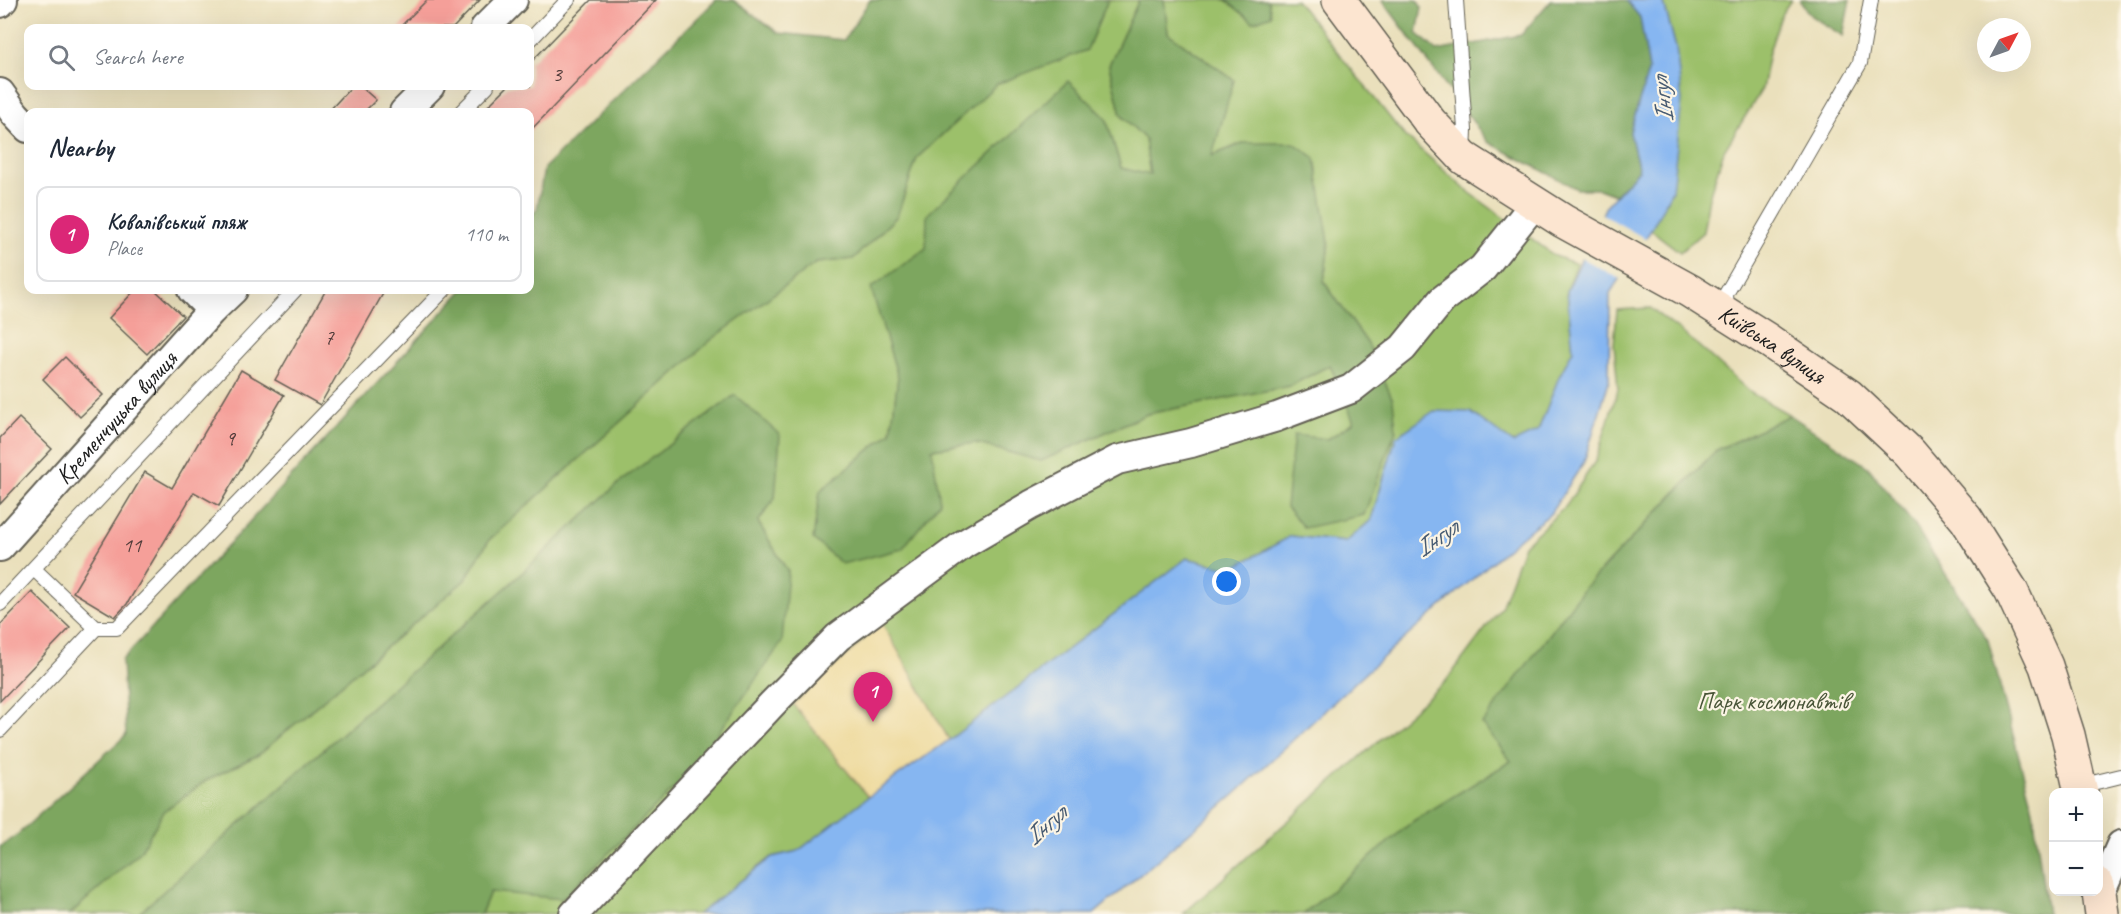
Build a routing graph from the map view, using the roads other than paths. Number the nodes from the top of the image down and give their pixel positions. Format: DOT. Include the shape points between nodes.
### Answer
graph roads {
  1 [pos="513,0"];
  2 [pos="568,0"];
  3 [pos="1339,0"];
  4 [pos="1467,0"];
  5 [pos="1871,0"];
  6 [pos="1456,6"];
  7 [pos="490,24"];
  8 [pos="534,36"];
  9 [pos="426,90"];
  10 [pos="483,90"];
  11 [pos="0,93"];
  12 [pos="408,108"];
  13 [pos="465,108"];
  14 [pos="24,124"];
  15 [pos="1464,158"];
  16 [pos="1535,203"];
  17 [pos="196,294"];
  18 [pos="229,294"];
  19 [pos="291,294"];
  20 [pos="440,294"];
  21 [pos="212,310"];
  22 [pos="1727,314"];
  23 [pos="0,547"];
  24 [pos="34,569"];
  25 [pos="0,604"];
  26 [pos="96,628"];
  27 [pos="0,729"];
  28 [pos="2121,776"];
  29 [pos="2081,788"];
  30 [pos="2084,788"];
  31 [pos="2121,845"];
  32 [pos="2100,897"];
  33 [pos="574,914"];
  1 -- 7 [label="street"];
  2 -- 8 [label="lane"];
  3 -- 15 [label="street, Київська вулиця" via="1430,122"];
  4 -- 6 [label="lane"];
  5 -- 22 [label="lane" via="1860,63 1726,294"];
  6 -- 15 [label="lane"];
  9 -- 12 [label="street"];
  10 -- 13 [label="lane"];
  11 -- 14 [label="street"];
  15 -- 16 [label="street, Київська вулиця"];
  16 -- 22 [label="street, Київська вулиця"];
  16 -- 33 [label="street" via="1483,268 1442,300 1403,348 1351,389 1277,417 1117,460 955,550 838,637"];
  17 -- 21 [label="street"];
  18 -- 21 [label="street, Кременчуцька вулиця"];
  19 -- 24 [label="lane"];
  20 -- 26 [label="lane" via="117,628"];
  21 -- 23 [label="street, Кременчуцька вулиця"];
  22 -- 29 [label="street, Київська вулиця" via="1848,395 1910,453 1966,519 2011,590 2046,666"];
  24 -- 25 [label="lane"];
  24 -- 26 [label="lane"];
  26 -- 27 [label="lane"];
  28 -- 30 [label="lane"];
  31 -- 32 [label="street"];
}
